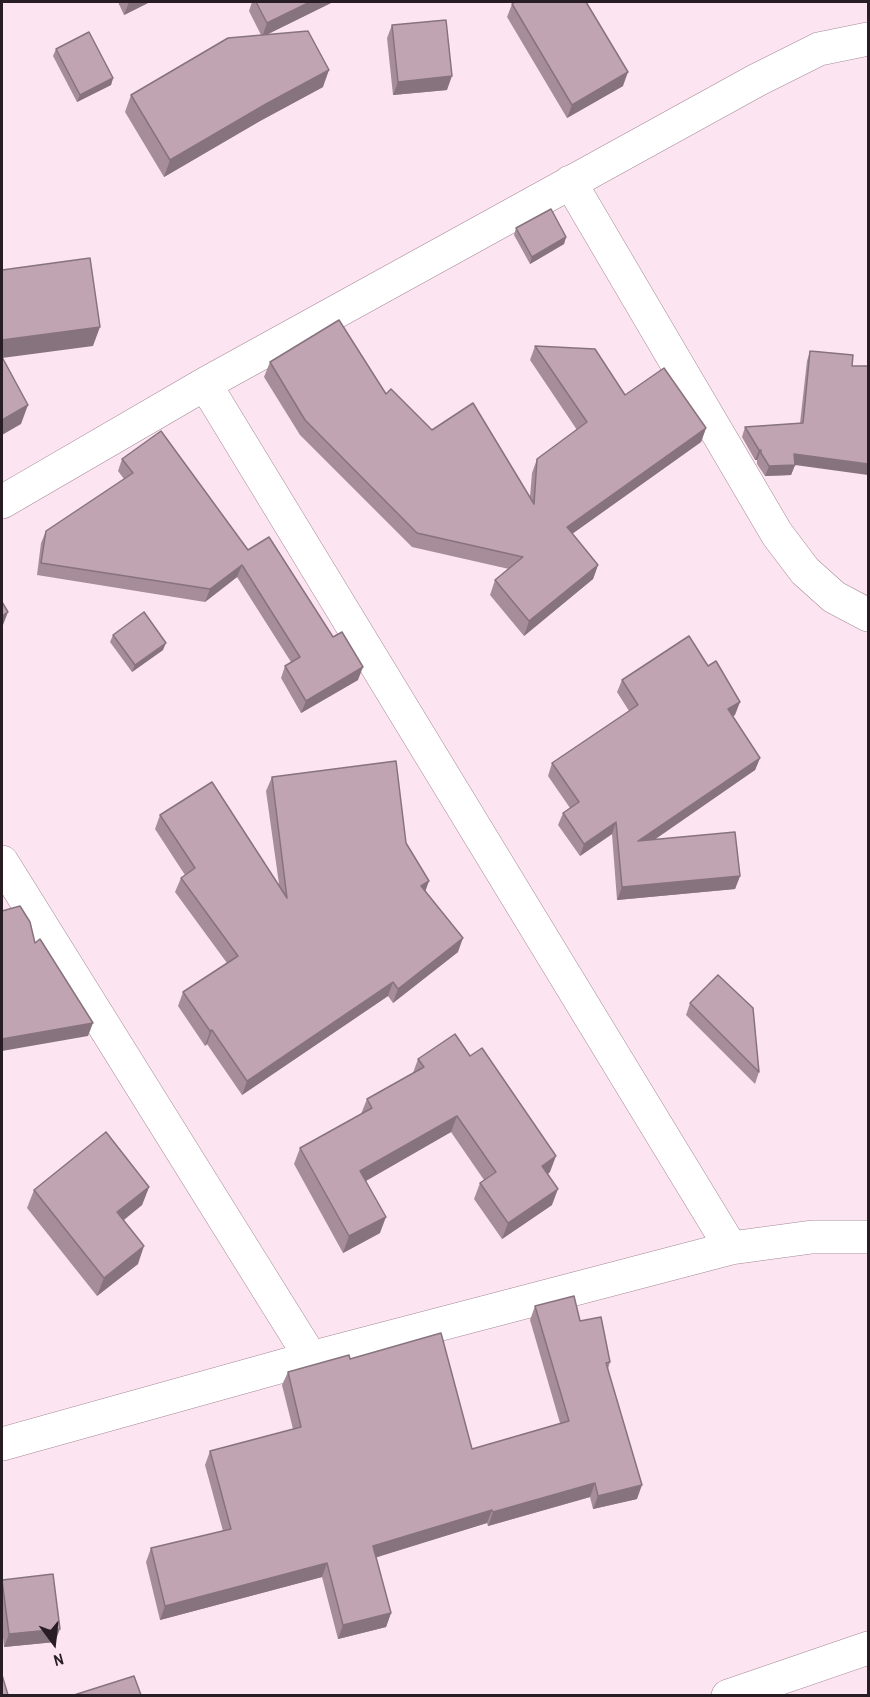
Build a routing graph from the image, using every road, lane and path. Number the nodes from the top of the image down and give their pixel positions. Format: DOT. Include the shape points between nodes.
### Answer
graph roads {
  1 [pos="868,39"];
  2 [pos="570,182"];
  3 [pos="205,384"];
  4 [pos="2,502"];
  5 [pos="868,615"];
  6 [pos="2,862"];
  7 [pos="868,1238"];
  8 [pos="732,1248"];
  9 [pos="311,1358"];
  10 [pos="2,1444"];
  11 [pos="868,1648"];
  12 [pos="728,1695"];
  1 -- 2 [label="street" via="819,50"];
  2 -- 3 [label="street"];
  2 -- 5 [label="street" via="777,534 805,571 827,591"];
  3 -- 4 [label="street"];
  3 -- 8 [label="street"];
  6 -- 9 [label="street"];
  7 -- 8 [label="street" via="812,1237"];
  8 -- 9 [label="street"];
  9 -- 10 [label="street"];
  11 -- 12 [label="street"];
}
